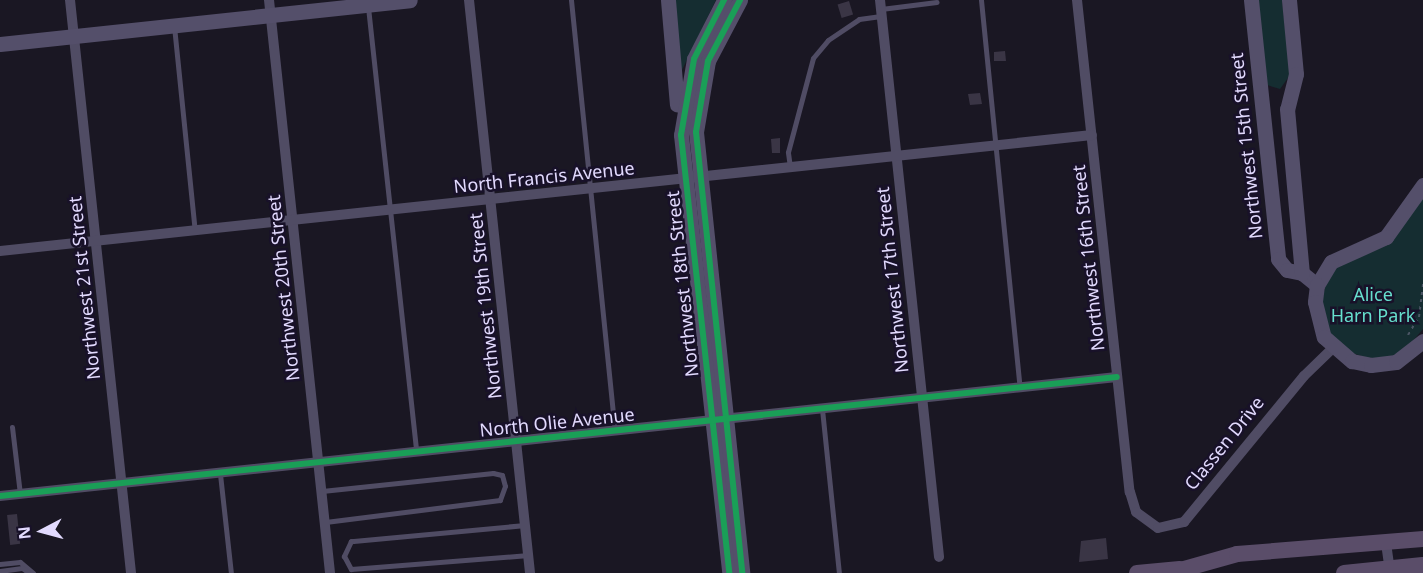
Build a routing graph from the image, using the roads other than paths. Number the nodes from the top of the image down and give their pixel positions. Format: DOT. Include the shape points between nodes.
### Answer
graph roads {
  1 [pos="70,0"];
  2 [pos="410,0"];
  3 [pos="469,0"];
  4 [pos="571,0"];
  5 [pos="668,0"];
  6 [pos="724,0"];
  7 [pos="741,0"];
  8 [pos="981,0"];
  9 [pos="1077,0"];
  10 [pos="1251,0"];
  11 [pos="1289,0"];
  12 [pos="368,2"];
  13 [pos="937,2"];
  14 [pos="270,7"];
  15 [pos="880,8"];
  16 [pos="174,25"];
  17 [pos="74,35"];
  18 [pos="0,44"];
  19 [pos="1289,94"];
  20 [pos="1261,97"];
  21 [pos="681,135"];
  22 [pos="1092,135"];
  23 [pos="996,145"];
  24 [pos="896,156"];
  25 [pos="790,167"];
  26 [pos="693,177"];
  27 [pos="1423,185"];
  28 [pos="590,189"];
  29 [pos="491,200"];
  30 [pos="390,210"];
  31 [pos="293,220"];
  32 [pos="195,231"];
  33 [pos="95,241"];
  34 [pos="0,251"];
  35 [pos="1302,273"];
  36 [pos="1317,285"];
  37 [pos="1423,341"];
  38 [pos="1333,348"];
  39 [pos="1117,377"];
  40 [pos="1020,389"];
  41 [pos="921,399"];
  42 [pos="822,409"];
  43 [pos="719,420"];
  44 [pos="12,427"];
  45 [pos="615,431"];
  46 [pos="516,441"];
  47 [pos="416,452"];
  48 [pos="318,463"];
  49 [pos="220,474"];
  50 [pos="121,484"];
  51 [pos="321,491"];
  52 [pos="20,494"];
  53 [pos="0,496"];
  54 [pos="1136,512"];
  55 [pos="325,522"];
  56 [pos="525,525"];
  57 [pos="1423,539"];
  58 [pos="1386,543"];
  59 [pos="528,555"];
  60 [pos="939,557"];
  61 [pos="0,564"];
  62 [pos="1423,565"];
  63 [pos="0,571"];
  64 [pos="1176,571"];
  65 [pos="1389,571"];
  66 [pos="31,573"];
  67 [pos="131,573"];
  68 [pos="231,573"];
  69 [pos="330,573"];
  70 [pos="530,573"];
  71 [pos="729,573"];
  72 [pos="742,573"];
  73 [pos="838,573"];
  74 [pos="1137,573"];
  75 [pos="1344,573"];
  1 -- 17 [label="street, Northwest 21st Street"];
  2 -- 12 [label="street"];
  3 -- 29 [label="street, Northwest 19th Street"];
  4 -- 28 [label="lane"];
  5 -- 21 [label="street"];
  6 -- 21 [label="street, Northwest 18th Street" via="694,59"];
  7 -- 26 [label="street, Northwest 18th Street" via="718,36 703,75"];
  8 -- 23 [label="lane"];
  9 -- 22 [label="street, Northwest 16th Street"];
  10 -- 20 [label="street, Northwest 15th Street"];
  11 -- 19 [label="street" via="1296,74"];
  12 -- 14 [label="street"];
  12 -- 30 [label="lane"];
  13 -- 15 [label="lane"];
  14 -- 16 [label="street"];
  14 -- 31 [label="street, Northwest 20th Street"];
  15 -- 24 [label="street, Northwest 17th Street"];
  15 -- 25 [label="lane" via="828,40 813,58 788,152"];
  16 -- 17 [label="street"];
  16 -- 32 [label="lane"];
  17 -- 18 [label="street"];
  17 -- 33 [label="street, Northwest 21st Street"];
  19 -- 20 [label="street"];
  19 -- 35 [label="street"];
  20 -- 35 [label="street, Northwest 15th Street" via="1278,259 1287,270"];
  21 -- 26 [label="street, Northwest 18th Street"];
  22 -- 23 [label="street, North Francis Avenue"];
  22 -- 39 [label="street, Northwest 16th Street"];
  23 -- 24 [label="street, North Francis Avenue"];
  23 -- 40 [label="lane"];
  24 -- 25 [label="street, North Francis Avenue"];
  24 -- 41 [label="street, Northwest 17th Street"];
  25 -- 26 [label="street, North Francis Avenue"];
  26 -- 28 [label="street, North Francis Avenue"];
  26 -- 43 [label="street, Northwest 18th Street"];
  27 -- 36 [label="street" via="1386,237 1338,257"];
  28 -- 29 [label="street, North Francis Avenue"];
  28 -- 45 [label="lane"];
  29 -- 30 [label="street, North Francis Avenue"];
  29 -- 46 [label="street, Northwest 19th Street"];
  30 -- 31 [label="street, North Francis Avenue"];
  30 -- 47 [label="lane"];
  31 -- 32 [label="street, North Francis Avenue"];
  31 -- 48 [label="street, Northwest 20th Street"];
  32 -- 33 [label="street, North Francis Avenue"];
  33 -- 34 [label="street, North Francis Avenue"];
  33 -- 50 [label="street, Northwest 21st Street"];
  35 -- 36 [label="street, Northwest 15th Street"];
  36 -- 38 [label="street" via="1318,323"];
  37 -- 38 [label="street" via="1402,359 1380,365 1352,361"];
  38 -- 54 [label="street, Classen Drive" via="1304,376 1184,522 1158,528"];
  39 -- 40 [label="street, North Olie Avenue"];
  39 -- 54 [label="street, Northwest 16th Street"];
  40 -- 41 [label="street, North Olie Avenue"];
  41 -- 42 [label="street, North Olie Avenue"];
  41 -- 60 [label="street, Northwest 17th Street"];
  42 -- 43 [label="street, North Olie Avenue"];
  42 -- 73 [label="lane"];
  43 -- 45 [label="street, North Olie Avenue"];
  43 -- 71 [label="street, Northwest 18th Street"];
  43 -- 72 [label="street, Northwest 18th Street"];
  44 -- 52 [label="lane"];
  45 -- 46 [label="street, North Olie Avenue"];
  46 -- 47 [label="street, North Olie Avenue"];
  46 -- 56 [label="street, Northwest 19th Street"];
  47 -- 48 [label="street, North Olie Avenue"];
  48 -- 49 [label="street, North Olie Avenue"];
  48 -- 51 [label="street, Northwest 20th Street"];
  49 -- 50 [label="street, North Olie Avenue"];
  49 -- 68 [label="lane"];
  50 -- 52 [label="street, North Olie Avenue"];
  50 -- 67 [label="street, Northwest 21st Street"];
  51 -- 55 [label="street, Northwest 20th Street"];
  51 -- 55 [label="lane" via="493,473 502,475 505,486 500,500"];
  52 -- 53 [label="street, North Olie Avenue"];
  55 -- 69 [label="street, Northwest 20th Street"];
  56 -- 59 [label="street, Northwest 19th Street"];
  56 -- 59 [label="lane" via="351,541 344,556 351,569"];
  57 -- 58 [label="main road"];
  58 -- 64 [label="main road" via="1237,554"];
  58 -- 65 [label="street"];
  59 -- 70 [label="street, Northwest 19th Street"];
  61 -- 66 [label="lane" via="20,562"];
  62 -- 65 [label="main road"];
  63 -- 66 [label="lane" via="22,568"];
  64 -- 74 [label="main road"];
  65 -- 75 [label="main road"];
}
